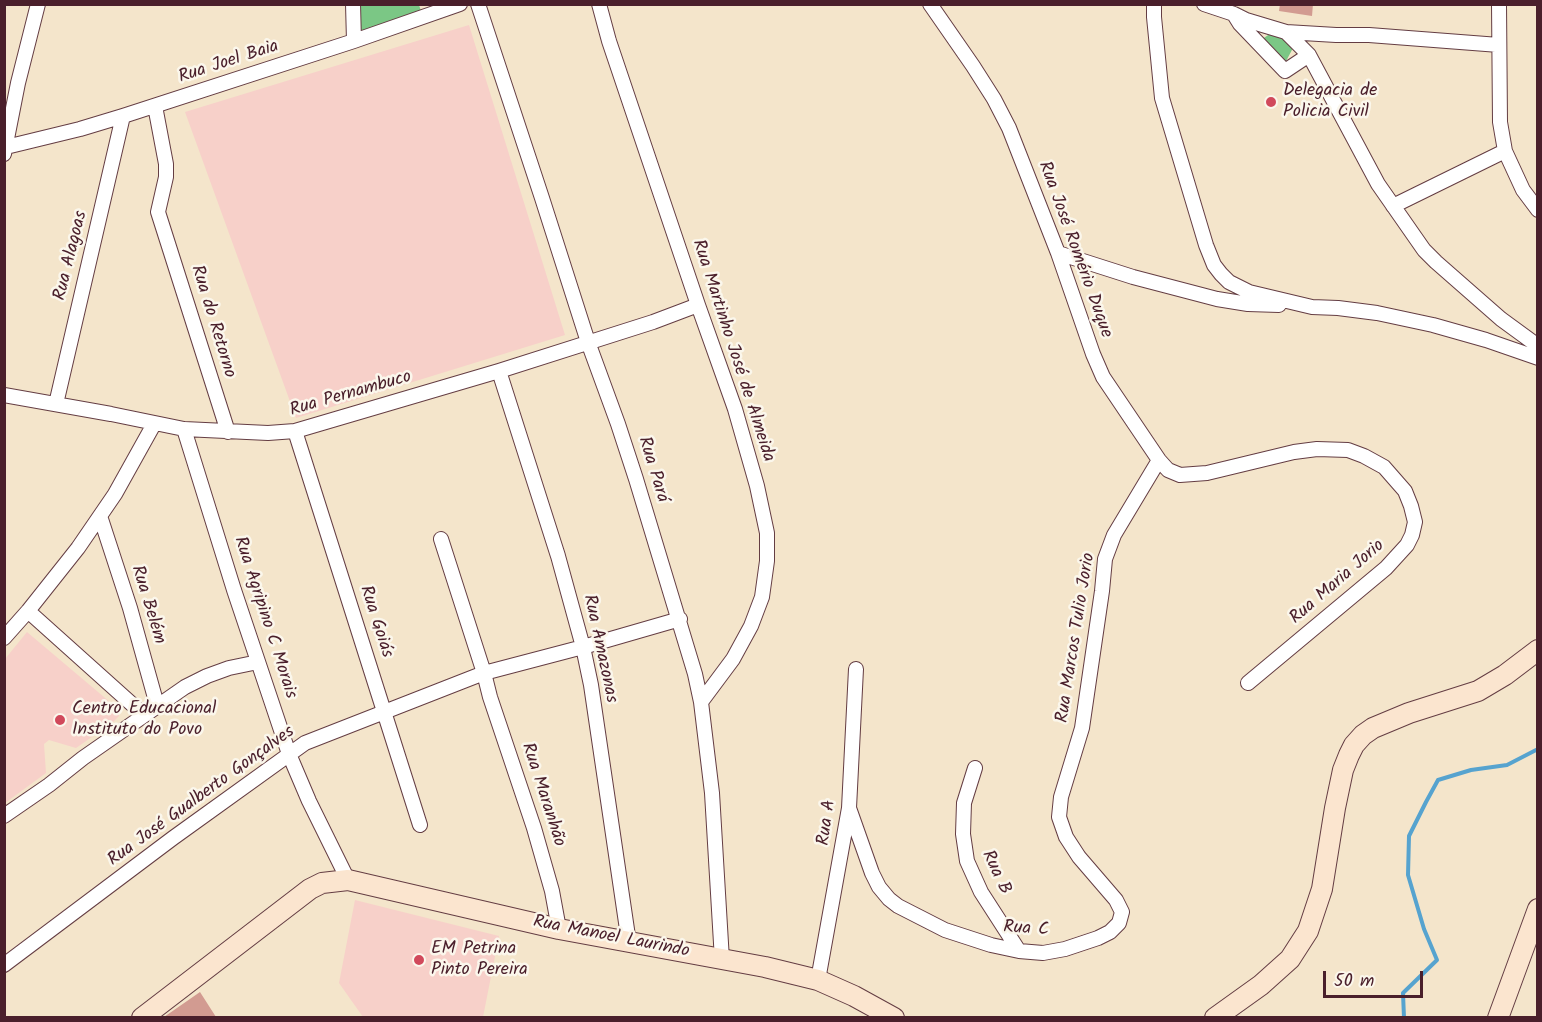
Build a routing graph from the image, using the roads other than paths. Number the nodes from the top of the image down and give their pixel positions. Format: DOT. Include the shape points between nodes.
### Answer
graph roads {
  1 [pos="38,4"];
  2 [pos="353,4"];
  3 [pos="460,4"];
  4 [pos="478,4"];
  5 [pos="599,4"];
  6 [pos="930,4"];
  7 [pos="1154,4"];
  8 [pos="1204,4"];
  9 [pos="1499,4"];
  10 [pos="1234,14"];
  11 [pos="1286,32"];
  12 [pos="354,41"];
  13 [pos="1499,45"];
  14 [pos="1309,55"];
  15 [pos="155,106"];
  16 [pos="123,116"];
  17 [pos="5,151"];
  18 [pos="1505,152"];
  19 [pos="1393,206"];
  20 [pos="1538,210"];
  21 [pos="1058,253"];
  22 [pos="698,305"];
  23 [pos="1311,307"];
  24 [pos="588,342"];
  25 [pos="1538,346"];
  26 [pos="1538,358"];
  27 [pos="499,372"];
  28 [pos="4,395"];
  29 [pos="56,404"];
  30 [pos="154,424"];
  31 [pos="184,429"];
  32 [pos="295,431"];
  33 [pos="228,432"];
  34 [pos="1159,460"];
  35 [pos="1207,473"];
  36 [pos="100,516"];
  37 [pos="441,539"];
  38 [pos="28,612"];
  39 [pos="680,619"];
  40 [pos="4,638"];
  41 [pos="583,647"];
  42 [pos="1538,650"];
  43 [pos="258,662"];
  44 [pos="856,669"];
  45 [pos="484,673"];
  46 [pos="1248,683"];
  47 [pos="701,702"];
  48 [pos="157,705"];
  49 [pos="384,712"];
  50 [pos="144,715"];
  51 [pos="289,754"];
  52 [pos="975,768"];
  53 [pos="1061,797"];
  54 [pos="849,808"];
  55 [pos="4,816"];
  56 [pos="420,825"];
  57 [pos="348,880"];
  58 [pos="1538,909"];
  59 [pos="559,929"];
  60 [pos="629,943"];
  61 [pos="1019,951"];
  62 [pos="722,960"];
  63 [pos="4,965"];
  64 [pos="818,980"];
  65 [pos="885,1015"];
  66 [pos="1503,1016"];
  67 [pos="142,1017"];
  68 [pos="1215,1017"];
  1 -- 17 [label="street"];
  2 -- 12 [label="street"];
  3 -- 12 [label="street, Rua Joel Baia"];
  4 -- 24 [label="street, Rua Pará"];
  5 -- 22 [label="street, Rua Martinho José de Almeida"];
  6 -- 21 [label="street, Rua José Romério Duque" via="1009,128"];
  7 -- 23 [label="street" via="1162,98 1214,265 1229,282 1249,292"];
  8 -- 10 [label="street"];
  9 -- 13 [label="street"];
  10 -- 11 [label="street"];
  10 -- 14 [label="street" via="1285,70"];
  11 -- 13 [label="street"];
  11 -- 14 [label="street"];
  12 -- 15 [label="street, Rua Joel Baia"];
  13 -- 18 [label="street" via="1500,122"];
  14 -- 19 [label="street"];
  15 -- 16 [label="street, Rua Joel Baia"];
  15 -- 33 [label="street, Rua do Retorno" via="166,164 158,209"];
  16 -- 17 [label="street, Rua Joel Baia"];
  16 -- 29 [label="street, Rua Alagoas"];
  18 -- 19 [label="street"];
  18 -- 20 [label="street" via="1523,190"];
  19 -- 25 [label="street" via="1436,262"];
  21 -- 23 [label="street" via="1217,299"];
  21 -- 34 [label="street, Rua José Romério Duque" via="1103,377"];
  22 -- 24 [label="street, Rua Pernambuco"];
  22 -- 47 [label="street, Rua Martinho José de Almeida" via="735,410 767,532 762,597 751,626 733,659"];
  23 -- 26 [label="street" via="1377,313 1433,325"];
  24 -- 27 [label="street, Rua Pernambuco"];
  24 -- 39 [label="street, Rua Pará"];
  27 -- 32 [label="street, Rua Pernambuco"];
  27 -- 41 [label="street, Rua Amazonas" via="555,545"];
  28 -- 29 [label="street, Rua Pernambuco"];
  29 -- 30 [label="street, Rua Pernambuco"];
  30 -- 31 [label="street, Rua Pernambuco"];
  30 -- 36 [label="street"];
  31 -- 33 [label="street, Rua Pernambuco"];
  31 -- 43 [label="street, Rua Agripino C Morais"];
  32 -- 33 [label="street, Rua Pernambuco"];
  32 -- 49 [label="street, Rua Goiás"];
  34 -- 35 [label="street, Rua José Romério Duque" via="1174,474"];
  34 -- 53 [label="street, Rua Marcos Tulio Jorio" via="1114,536 1105,559 1082,728"];
  35 -- 46 [label="street, Rua Maria Jorio" via="1294,452 1348,450 1384,467 1405,491 1415,522 1407,545 1386,568"];
  36 -- 38 [label="street"];
  36 -- 48 [label="street, Rua Belém"];
  37 -- 45 [label="street, Rua Maranhão"];
  38 -- 40 [label="street"];
  38 -- 50 [label="street"];
  39 -- 41 [label="street, Rua José Gualberto Gonçalves"];
  39 -- 47 [label="street, Rua Pará"];
  41 -- 45 [label="street, Rua José Gualberto Gonçalves"];
  41 -- 60 [label="street, Rua Amazonas"];
  42 -- 68 [label="street" via="1506,675 1478,690 1409,712 1373,728 1354,745 1344,770 1322,889 1308,931 1290,959 1262,985"];
  43 -- 48 [label="street" via="207,676"];
  43 -- 51 [label="street, Rua Agripino C Morais"];
  44 -- 54 [label="street, Rua A"];
  45 -- 49 [label="street, Rua José Gualberto Gonçalves"];
  45 -- 59 [label="street, Rua Maranhão" via="534,828"];
  47 -- 62 [label="street, Rua Pará" via="712,793"];
  48 -- 50 [label="street"];
  49 -- 51 [label="street, Rua José Gualberto Gonçalves" via="313,740"];
  49 -- 56 [label="street, Rua Goiás"];
  50 -- 55 [label="street"];
  51 -- 57 [label="street, Rua Agripino C Morais"];
  51 -- 63 [label="street, Rua José Gualberto Gonçalves"];
  52 -- 61 [label="street, Rua B" via="964,803 967,861 981,892"];
  53 -- 61 [label="street, Rua C" via="1059,817 1066,837 1122,912 1119,923 1098,938 1065,949"];
  54 -- 61 [label="street, Rua C" via="872,873 889,899 945,930"];
  54 -- 64 [label="street, Rua A"];
  57 -- 59 [label="street, Rua Manoel Laurindo"];
  57 -- 67 [label="street, Rua Manoel Laurindo" via="322,883 300,896"];
  58 -- 66 [label="street"];
  59 -- 60 [label="street, Rua Manoel Laurindo"];
  60 -- 62 [label="street, Rua Manoel Laurindo"];
  62 -- 64 [label="street, Rua Manoel Laurindo"];
  64 -- 65 [label="street, Rua Manoel Laurindo"];
}
